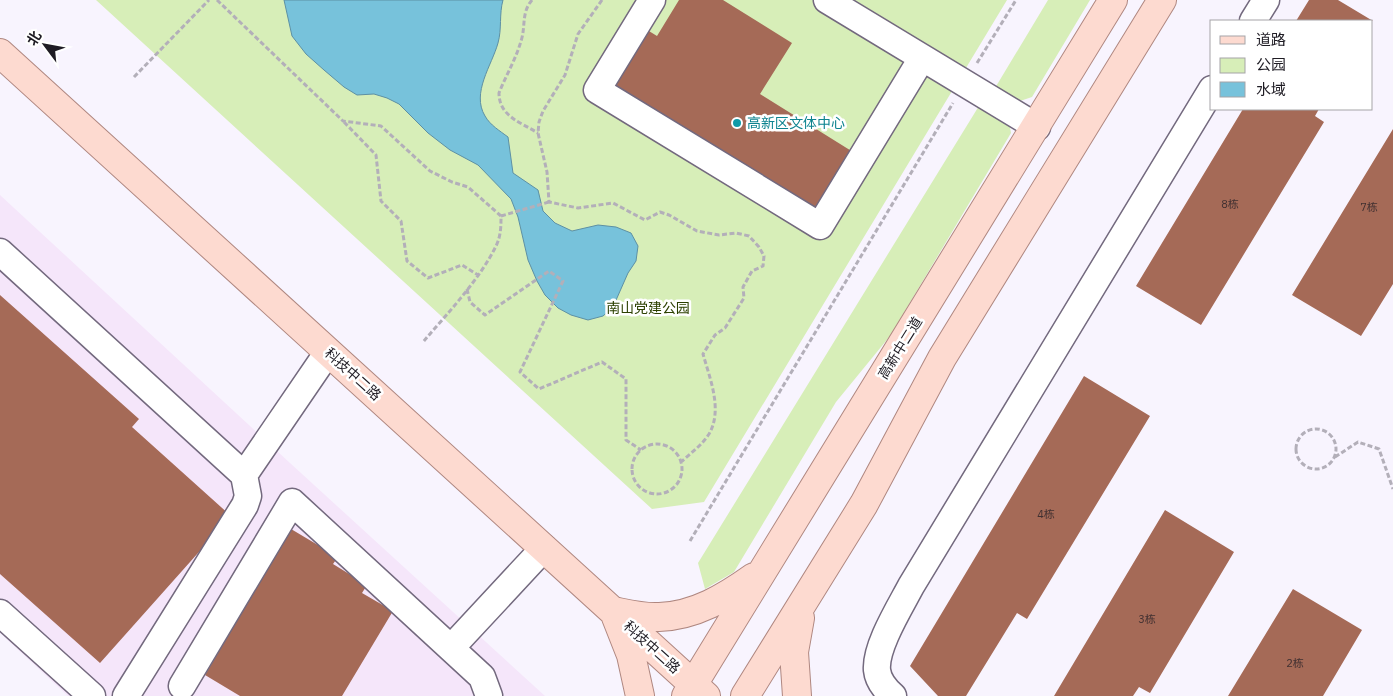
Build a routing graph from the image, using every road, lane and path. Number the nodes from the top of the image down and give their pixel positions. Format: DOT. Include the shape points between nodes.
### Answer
graph roads {
  1 [pos="209,0"];
  2 [pos="217,0"];
  3 [pos="532,0"];
  4 [pos="597,0"];
  5 [pos="602,0"];
  6 [pos="652,0"];
  7 [pos="827,0"];
  8 [pos="1016,0"];
  9 [pos="1114,0"];
  10 [pos="1162,0"];
  11 [pos="1266,0"];
  12 [pos="598,5"];
  13 [pos="1254,20"];
  14 [pos="0,53"];
  15 [pos="922,58"];
  16 [pos="134,77"];
  17 [pos="965,83"];
  18 [pos="1210,92"];
  19 [pos="343,121"];
  20 [pos="1037,127"];
  21 [pos="538,133"];
  22 [pos="547,203"];
  23 [pos="501,216"];
  24 [pos="0,252"];
  25 [pos="478,275"];
  26 [pos="467,288"];
  27 [pos="423,342"];
  28 [pos="328,352"];
  29 [pos="641,450"];
  30 [pos="1334,457"];
  31 [pos="681,462"];
  32 [pos="244,475"];
  33 [pos="1393,489"];
  34 [pos="690,541"];
  35 [pos="544,548"];
  36 [pos="762,571"];
  37 [pos="807,597"];
  38 [pos="613,611"];
  39 [pos="0,613"];
  40 [pos="451,648"];
  41 [pos="182,686"];
  42 [pos="695,692"];
  43 [pos="92,696"];
  44 [pos="126,696"];
  45 [pos="489,696"];
  46 [pos="640,696"];
  47 [pos="745,696"];
  48 [pos="797,696"];
  49 [pos="893,696"];
  1 -- 16 [label="path"];
  2 -- 19 [label="path"];
  3 -- 21 [label="path" via="527,5 521,40 499,100 508,116"];
  4 -- 12 [label="path"];
  5 -- 12 [label="path"];
  6 -- 15 [label="lane" via="597,90 820,226"];
  7 -- 15 [label="lane"];
  8 -- 17 [label="path"];
  9 -- 20 [label="main road, 高新中二道"];
  10 -- 37 [label="main road" via="942,358 864,504"];
  11 -- 13 [label="lane"];
  12 -- 21 [label="path" via="578,34 564,75 543,111"];
  14 -- 28 [label="main road, 科技中二路"];
  15 -- 17 [label="lane"];
  17 -- 20 [label="lane"];
  17 -- 34 [label="path"];
  18 -- 49 [label="lane" via="911,586 879,655 877,670 881,682"];
  19 -- 23 [label="path" via="381,126 430,171 468,187"];
  19 -- 25 [label="path" via="376,155 381,202 401,222 407,261 428,278 462,265"];
  20 -- 36 [label="main road, 高新中二道"];
  21 -- 22 [label="path" via="547,172"];
  22 -- 23 [label="path"];
  22 -- 31 [label="path" via="578,208 613,203 645,220 660,212 697,231 749,236 764,256 763,266 752,271 743,287 744,298 726,328 715,335 703,354 716,411 710,433"];
  23 -- 25 [label="path" via="496,245"];
  24 -- 32 [label="lane"];
  25 -- 26 [label="path"];
  26 -- 27 [label="path"];
  26 -- 29 [label="path" via="470,302 485,315 549,271 563,281 520,372 539,389 602,362 626,379 626,440"];
  28 -- 32 [label="lane"];
  28 -- 35 [label="main road, 科技中二路"];
  29 -- 31 [label="path" via="664,444 677,454"];
  29 -- 31 [label="path" via="632,464 632,472 646,491 662,493 676,485 682,470"];
  30 -- 30 [label="path" via="1336,444 1328,433 1316,428 1299,439 1296,451 1307,466 1320,468"];
  30 -- 33 [label="path" via="1358,442 1379,450"];
  32 -- 44 [label="lane" via="248,496 245,505"];
  35 -- 38 [label="main road, 科技中二路"];
  35 -- 40 [label="lane"];
  36 -- 38 [label="main road" via="709,606 684,614 659,618"];
  36 -- 42 [label="main road, 高新中二道"];
  37 -- 47 [label="main road"];
  37 -- 48 [label="main road" via="794,652"];
  38 -- 42 [label="main road, 科技中二路"];
  38 -- 46 [label="main road" via="630,655"];
  39 -- 43 [label="lane"];
  40 -- 41 [label="lane" via="292,502"];
  40 -- 45 [label="lane" via="482,677"];
}
